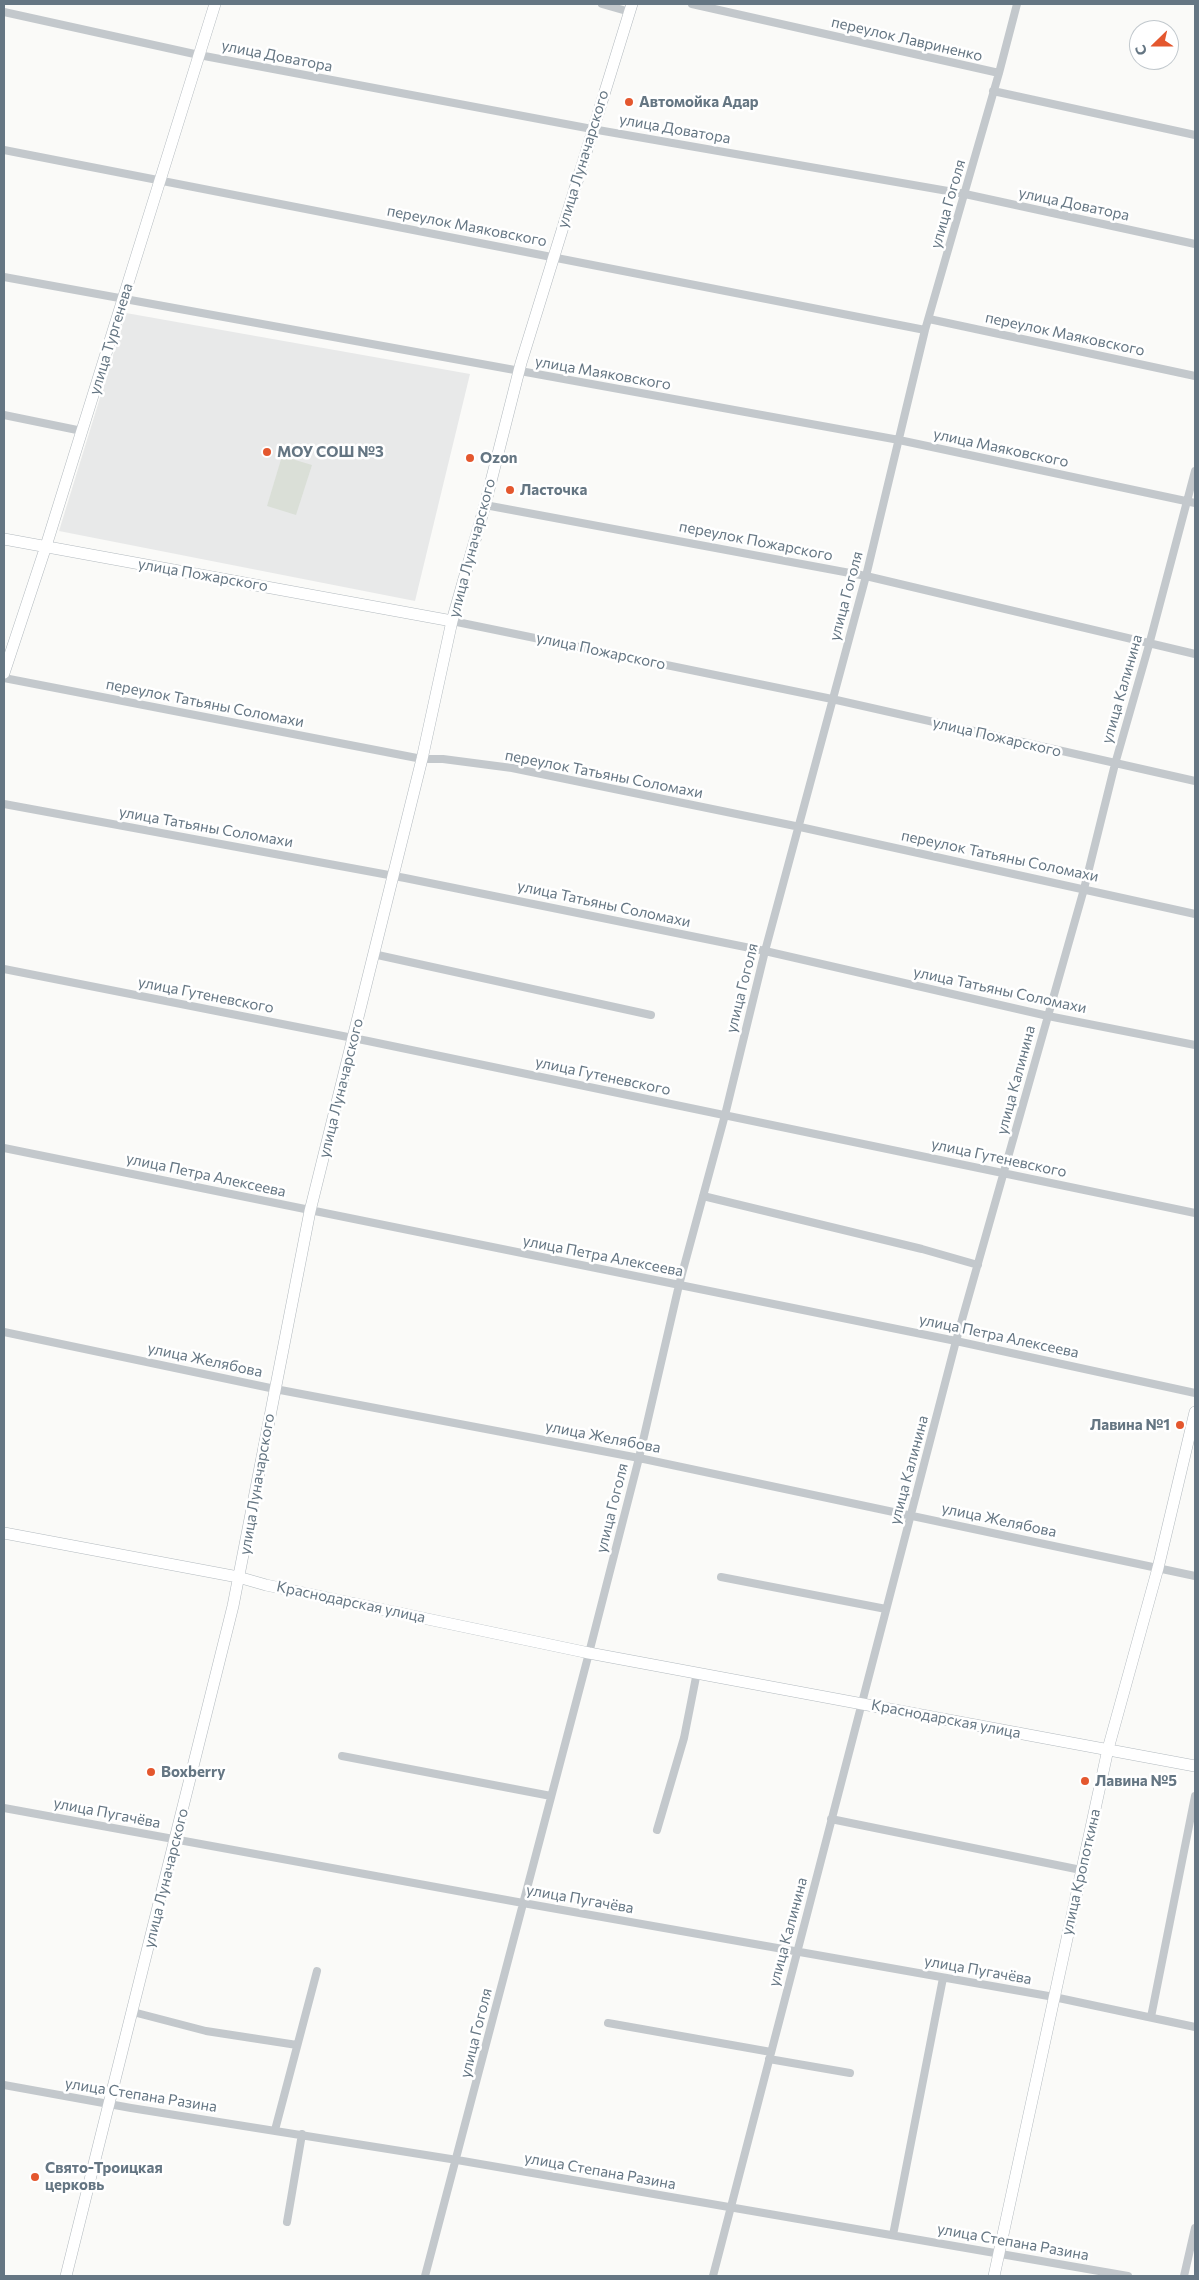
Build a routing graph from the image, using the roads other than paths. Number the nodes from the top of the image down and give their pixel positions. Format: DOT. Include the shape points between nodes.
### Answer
graph roads {
  1 [pos="215,4"];
  2 [pos="602,4"];
  3 [pos="692,4"];
  4 [pos="1017,4"];
  5 [pos="631,8"];
  6 [pos="4,12"];
  7 [pos="199,56"];
  8 [pos="999,74"];
  9 [pos="993,91"];
  10 [pos="592,129"];
  11 [pos="1195,135"];
  12 [pos="4,150"];
  13 [pos="159,180"];
  14 [pos="965,194"];
  15 [pos="1195,244"];
  16 [pos="553,257"];
  17 [pos="4,277"];
  18 [pos="124,298"];
  19 [pos="929,319"];
  20 [pos="925,330"];
  21 [pos="519,372"];
  22 [pos="1195,376"];
  23 [pos="4,415"];
  24 [pos="82,431"];
  25 [pos="899,440"];
  26 [pos="1195,471"];
  27 [pos="1191,502"];
  28 [pos="485,505"];
  29 [pos="4,539"];
  30 [pos="46,546"];
  31 [pos="866,576"];
  32 [pos="452,621"];
  33 [pos="1149,645"];
  34 [pos="1195,654"];
  35 [pos="4,673"];
  36 [pos="4,678"];
  37 [pos="832,699"];
  38 [pos="422,759"];
  39 [pos="1115,764"];
  40 [pos="1195,780"];
  41 [pos="4,804"];
  42 [pos="800,826"];
  43 [pos="392,875"];
  44 [pos="1084,889"];
  45 [pos="1195,914"];
  46 [pos="765,951"];
  47 [pos="373,954"];
  48 [pos="4,968"];
  49 [pos="652,1014"];
  50 [pos="1048,1016"];
  51 [pos="354,1038"];
  52 [pos="1195,1045"];
  53 [pos="725,1115"];
  54 [pos="4,1148"];
  55 [pos="1005,1173"];
  56 [pos="703,1196"];
  57 [pos="310,1211"];
  58 [pos="1195,1213"];
  59 [pos="978,1265"];
  60 [pos="679,1285"];
  61 [pos="4,1332"];
  62 [pos="956,1341"];
  63 [pos="274,1389"];
  64 [pos="1195,1393"];
  65 [pos="1195,1412"];
  66 [pos="639,1458"];
  67 [pos="911,1515"];
  68 [pos="4,1533"];
  69 [pos="1158,1568"];
  70 [pos="238,1576"];
  71 [pos="1195,1576"];
  72 [pos="722,1577"];
  73 [pos="886,1609"];
  74 [pos="589,1653"];
  75 [pos="698,1672"];
  76 [pos="862,1702"];
  77 [pos="1108,1749"];
  78 [pos="342,1756"];
  79 [pos="1195,1766"];
  80 [pos="552,1796"];
  81 [pos="1195,1796"];
  82 [pos="4,1808"];
  83 [pos="831,1819"];
  84 [pos="657,1830"];
  85 [pos="175,1840"];
  86 [pos="1081,1870"];
  87 [pos="523,1903"];
  88 [pos="797,1951"];
  89 [pos="317,1971"];
  90 [pos="943,1978"];
  91 [pos="1054,1996"];
  92 [pos="133,2012"];
  93 [pos="1150,2017"];
  94 [pos="608,2023"];
  95 [pos="1195,2027"];
  96 [pos="297,2045"];
  97 [pos="770,2056"];
  98 [pos="850,2073"];
  99 [pos="4,2085"];
  100 [pos="109,2104"];
  101 [pos="275,2130"];
  102 [pos="302,2134"];
  103 [pos="457,2160"];
  104 [pos="730,2208"];
  105 [pos="287,2222"];
  106 [pos="1195,2228"];
  107 [pos="893,2235"];
  108 [pos="1000,2253"];
  109 [pos="66,2276"];
  110 [pos="425,2276"];
  111 [pos="713,2276"];
  112 [pos="994,2276"];
  113 [pos="1128,2276"];
  114 [pos="1184,2276"];
  1 -- 7 [label="main road, улица Тургенева"];
  2 -- 5 [label="street"];
  3 -- 8 [label="street, переулок Лавриненко"];
  4 -- 8 [label="street, улица Гоголя"];
  5 -- 10 [label="main road, улица Луначарского"];
  6 -- 7 [label="street, улица Доватора"];
  7 -- 10 [label="street, улица Доватора"];
  7 -- 13 [label="main road, улица Тургенева"];
  8 -- 9 [label="street, улица Гоголя"];
  9 -- 11 [label="street"];
  9 -- 14 [label="street, улица Гоголя"];
  10 -- 14 [label="street, улица Доватора"];
  10 -- 16 [label="main road, улица Луначарского"];
  12 -- 13 [label="street, переулок Маяковского"];
  13 -- 16 [label="street, переулок Маяковского"];
  13 -- 18 [label="main road, улица Тургенева"];
  14 -- 15 [label="street, улица Доватора"];
  14 -- 19 [label="street, улица Гоголя"];
  16 -- 20 [label="street, переулок Маяковского"];
  16 -- 21 [label="main road, улица Луначарского"];
  17 -- 18 [label="street, улица Маяковского"];
  18 -- 21 [label="street, улица Маяковского"];
  18 -- 24 [label="main road, улица Тургенева"];
  19 -- 20 [label="street, улица Гоголя"];
  19 -- 22 [label="street, переулок Маяковского"];
  20 -- 25 [label="street, улица Гоголя"];
  21 -- 25 [label="street, улица Маяковского"];
  21 -- 28 [label="main road, улица Луначарского"];
  23 -- 24 [label="street"];
  24 -- 30 [label="main road, улица Тургенева"];
  25 -- 27 [label="street, улица Маяковского"];
  25 -- 31 [label="street, улица Гоголя"];
  26 -- 27 [label="street, улица Калинина"];
  27 -- 33 [label="street, улица Калинина"];
  28 -- 31 [label="street, переулок Пожарского"];
  28 -- 32 [label="main road, улица Луначарского"];
  29 -- 30 [label="main road, улица Пожарского"];
  30 -- 32 [label="main road, улица Пожарского"];
  30 -- 35 [label="main road, улица Тургенева"];
  31 -- 33 [label="street, переулок Пожарского"];
  31 -- 37 [label="street, улица Гоголя"];
  32 -- 37 [label="street, улица Пожарского"];
  32 -- 38 [label="main road, улица Луначарского"];
  33 -- 34 [label="street, переулок Пожарского"];
  33 -- 39 [label="street, улица Калинина"];
  36 -- 38 [label="street, переулок Татьяны Соломахи"];
  37 -- 39 [label="street, улица Пожарского"];
  37 -- 42 [label="street, улица Гоголя"];
  38 -- 42 [label="street, переулок Татьяны Соломахи" via="512,768"];
  38 -- 43 [label="main road, улица Луначарского"];
  39 -- 40 [label="street, улица Пожарского"];
  39 -- 44 [label="street, улица Калинина"];
  41 -- 43 [label="street, улица Татьяны Соломахи"];
  42 -- 44 [label="street, переулок Татьяны Соломахи"];
  42 -- 46 [label="street, улица Гоголя"];
  43 -- 46 [label="street, улица Татьяны Соломахи"];
  43 -- 47 [label="main road, улица Луначарского"];
  44 -- 45 [label="street, переулок Татьяны Соломахи"];
  44 -- 50 [label="street, улица Калинина"];
  46 -- 50 [label="street, улица Татьяны Соломахи"];
  46 -- 53 [label="street, улица Гоголя"];
  47 -- 49 [label="street"];
  47 -- 51 [label="main road, улица Луначарского"];
  48 -- 51 [label="street, улица Гутеневского"];
  50 -- 52 [label="street, улица Татьяны Соломахи"];
  50 -- 55 [label="street, улица Калинина"];
  51 -- 53 [label="street, улица Гутеневского"];
  51 -- 57 [label="main road, улица Луначарского"];
  53 -- 55 [label="street, улица Гутеневского"];
  53 -- 56 [label="street, улица Гоголя"];
  54 -- 57 [label="street, улица Петра Алексеева"];
  55 -- 58 [label="street, улица Гутеневского"];
  55 -- 59 [label="street, улица Калинина"];
  56 -- 59 [label="street"];
  56 -- 60 [label="street, улица Гоголя"];
  57 -- 60 [label="street, улица Петра Алексеева"];
  57 -- 63 [label="main road, улица Луначарского"];
  59 -- 62 [label="street, улица Калинина"];
  60 -- 62 [label="street, улица Петра Алексеева"];
  60 -- 66 [label="street, улица Гоголя"];
  61 -- 63 [label="street, улица Желябова"];
  62 -- 64 [label="street, улица Петра Алексеева"];
  62 -- 67 [label="street, улица Калинина"];
  63 -- 66 [label="street, улица Желябова"];
  63 -- 70 [label="main road, улица Луначарского"];
  65 -- 69 [label="main road, улица Кропоткина"];
  66 -- 67 [label="street, улица Желябова"];
  66 -- 74 [label="street, улица Гоголя"];
  67 -- 69 [label="street, улица Желябова"];
  67 -- 73 [label="street, улица Калинина"];
  68 -- 70 [label="main road, Краснодарская улица"];
  69 -- 71 [label="street, улица Желябова"];
  69 -- 77 [label="main road, улица Кропоткина"];
  70 -- 74 [label="main road, Краснодарская улица" via="266,1585"];
  70 -- 85 [label="main road, улица Луначарского"];
  72 -- 73 [label="street"];
  73 -- 76 [label="street, улица Калинина"];
  74 -- 75 [label="main road, Краснодарская улица"];
  74 -- 80 [label="street, улица Гоголя"];
  75 -- 76 [label="main road, Краснодарская улица"];
  75 -- 84 [label="street" via="684,1738"];
  76 -- 77 [label="main road, Краснодарская улица"];
  76 -- 83 [label="street, улица Калинина"];
  77 -- 79 [label="main road, Краснодарская улица"];
  77 -- 86 [label="main road, улица Кропоткина"];
  78 -- 80 [label="street"];
  80 -- 87 [label="street, улица Гоголя"];
  81 -- 93 [label="street"];
  82 -- 85 [label="street, улица Пугачёва"];
  83 -- 86 [label="street"];
  83 -- 88 [label="street, улица Калинина"];
  85 -- 87 [label="street, улица Пугачёва"];
  85 -- 92 [label="main road, улица Луначарского"];
  86 -- 91 [label="main road, улица Кропоткина"];
  87 -- 88 [label="street, улица Пугачёва"];
  87 -- 103 [label="street, улица Гоголя"];
  88 -- 90 [label="street, улица Пугачёва"];
  88 -- 97 [label="street, улица Калинина"];
  89 -- 96 [label="street"];
  90 -- 91 [label="street, улица Пугачёва"];
  90 -- 107 [label="street"];
  91 -- 93 [label="street, улица Пугачёва"];
  91 -- 108 [label="main road, улица Кропоткина"];
  92 -- 96 [label="street" via="206,2031"];
  92 -- 100 [label="main road, улица Луначарского"];
  93 -- 95 [label="street, улица Пугачёва"];
  94 -- 97 [label="street"];
  96 -- 101 [label="street"];
  97 -- 98 [label="street"];
  97 -- 104 [label="street, улица Калинина"];
  99 -- 100 [label="street, улица Степана Разина"];
  100 -- 101 [label="street, улица Степана Разина"];
  100 -- 109 [label="main road, улица Луначарского"];
  101 -- 102 [label="street, улица Степана Разина"];
  102 -- 103 [label="street, улица Степана Разина"];
  102 -- 105 [label="street"];
  103 -- 104 [label="street, улица Степана Разина"];
  103 -- 110 [label="street, улица Гоголя"];
  104 -- 107 [label="street, улица Степана Разина"];
  104 -- 111 [label="street, улица Калинина"];
  106 -- 114 [label="street"];
  107 -- 108 [label="street, улица Степана Разина"];
  108 -- 112 [label="main road, улица Кропоткина"];
  108 -- 113 [label="street, улица Степана Разина"];
}
